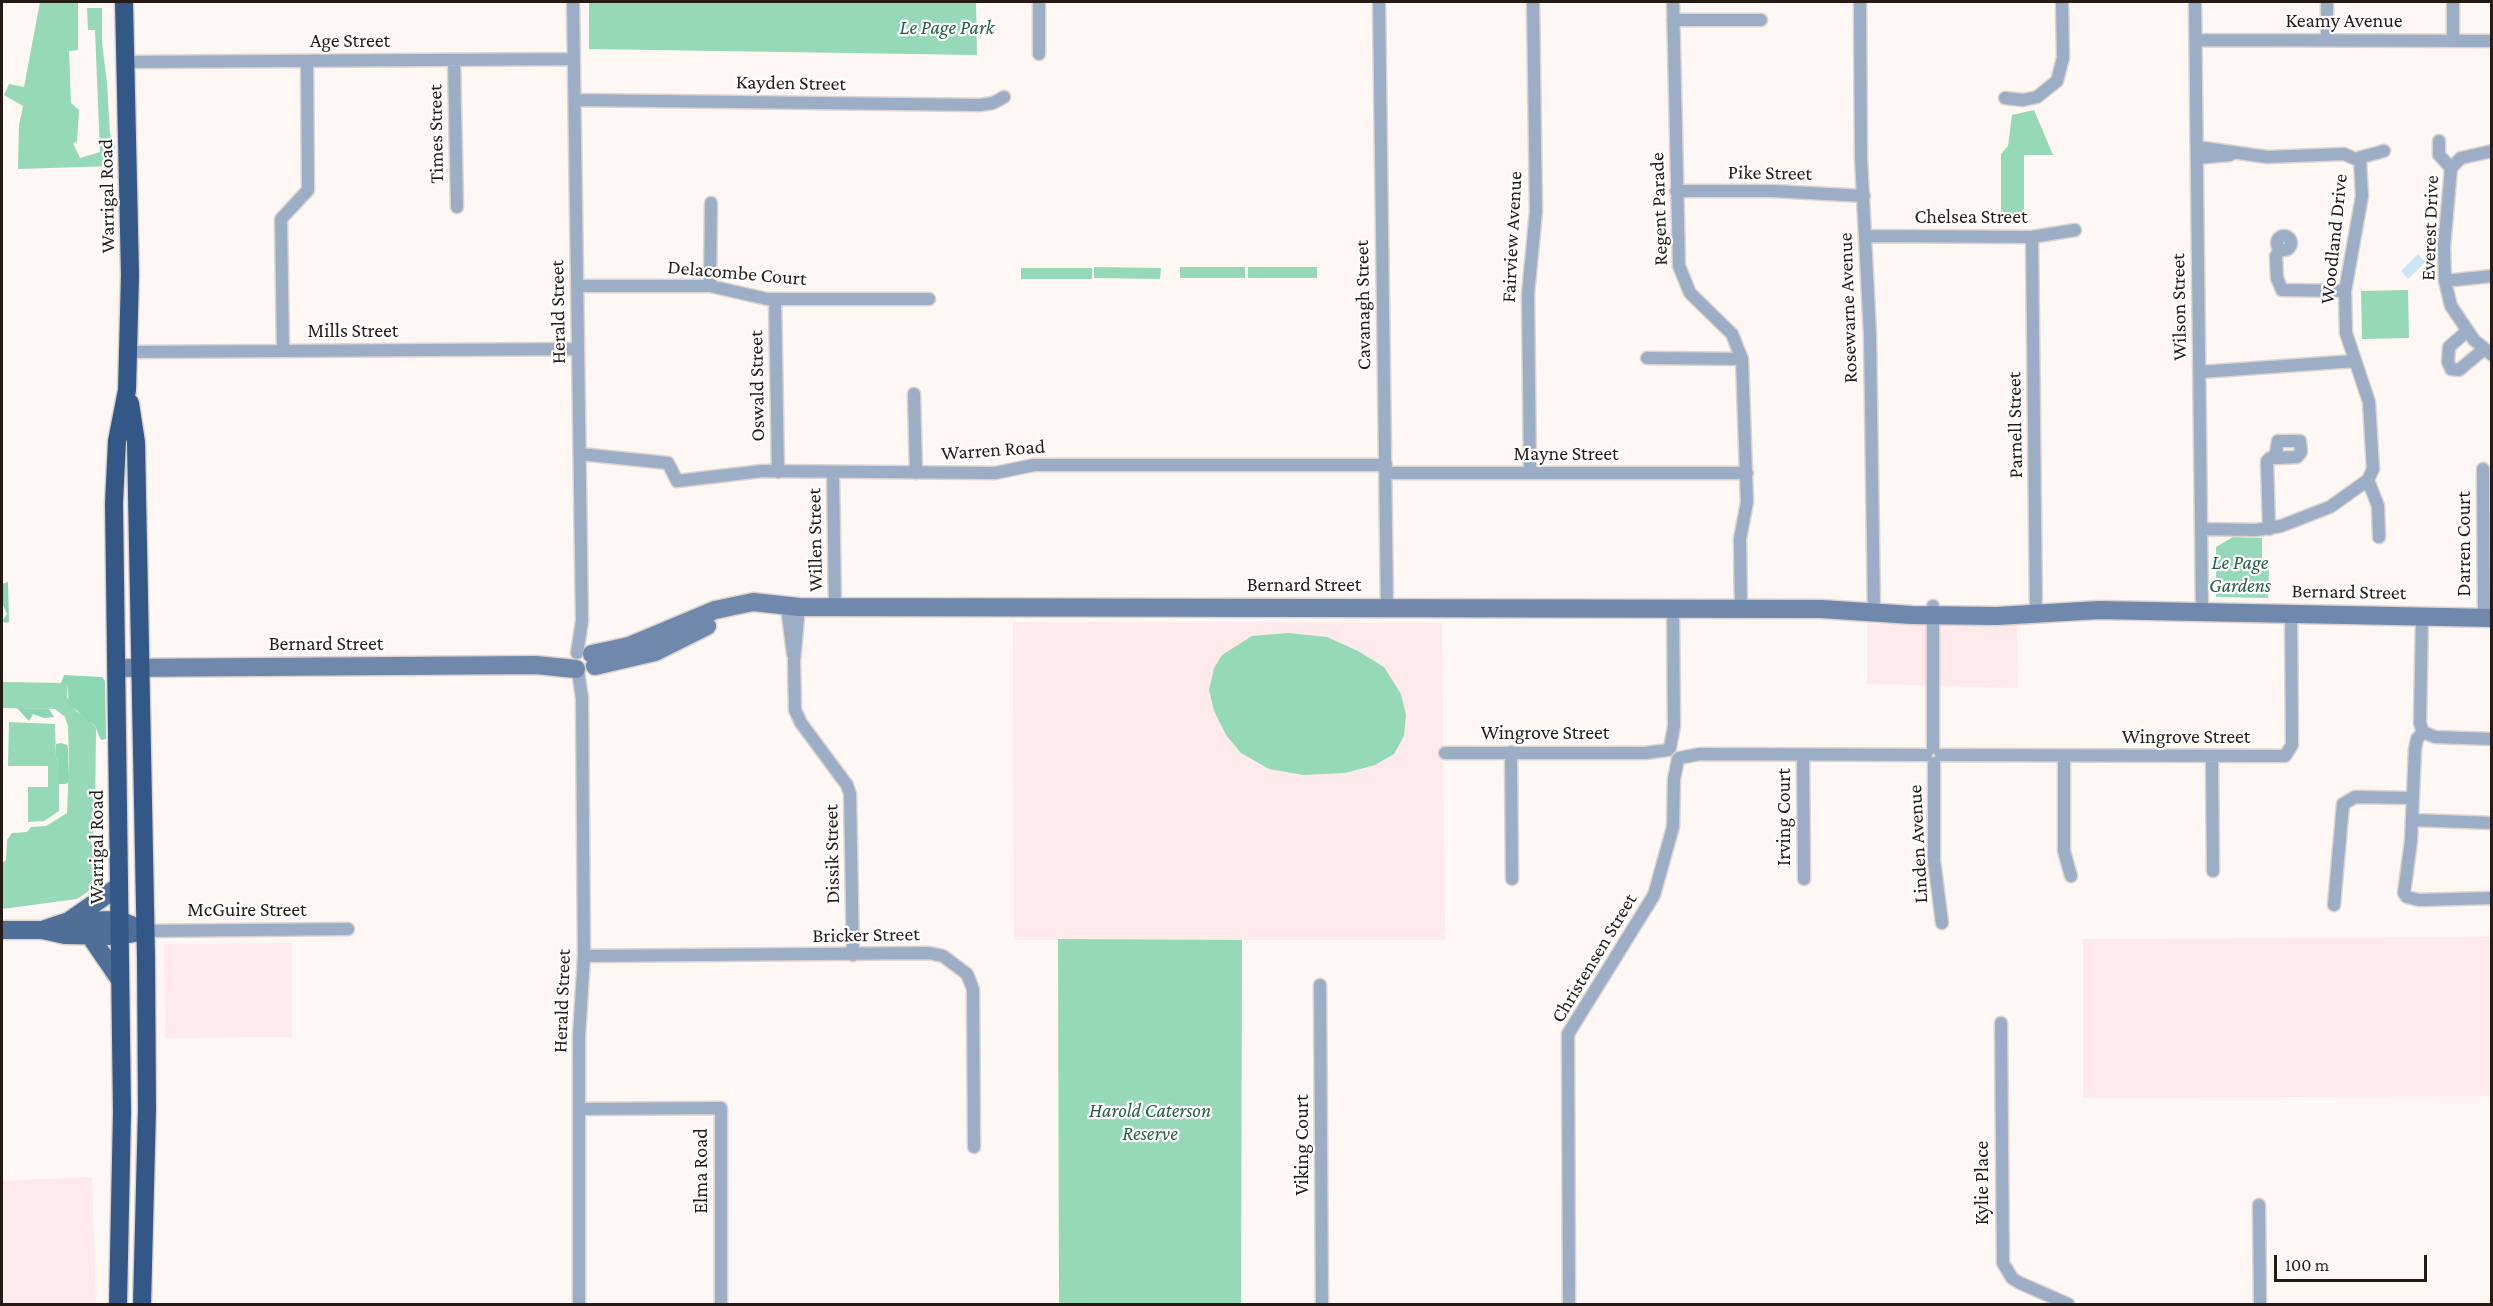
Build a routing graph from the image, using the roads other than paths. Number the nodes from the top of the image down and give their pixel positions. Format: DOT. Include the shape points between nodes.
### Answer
graph roads {
  1 [pos="124,2"];
  2 [pos="573,2"];
  3 [pos="1040,2"];
  4 [pos="1379,2"];
  5 [pos="1533,2"];
  6 [pos="1673,2"];
  7 [pos="1860,2"];
  8 [pos="2062,2"];
  9 [pos="2195,2"];
  10 [pos="2327,2"];
  11 [pos="2453,2"];
  12 [pos="1673,20"];
  13 [pos="1761,20"];
  14 [pos="2196,39"];
  15 [pos="2327,40"];
  16 [pos="2453,41"];
  17 [pos="2492,41"];
  18 [pos="1039,54"];
  19 [pos="574,59"];
  20 [pos="307,60"];
  21 [pos="454,60"];
  22 [pos="126,62"];
  23 [pos="1004,98"];
  24 [pos="2005,98"];
  25 [pos="575,100"];
  26 [pos="2439,141"];
  27 [pos="2384,151"];
  28 [pos="2492,151"];
  29 [pos="2197,152"];
  30 [pos="2358,158"];
  31 [pos="2451,168"];
  32 [pos="1676,191"];
  33 [pos="1864,196"];
  34 [pos="711,203"];
  35 [pos="457,207"];
  36 [pos="2075,230"];
  37 [pos="1866,236"];
  38 [pos="2032,237"];
  39 [pos="2280,249"];
  40 [pos="2492,276"];
  41 [pos="2445,280"];
  42 [pos="577,286"];
  43 [pos="710,286"];
  44 [pos="2345,291"];
  45 [pos="775,299"];
  46 [pos="929,299"];
  47 [pos="2467,331"];
  48 [pos="578,348"];
  49 [pos="283,351"];
  50 [pos="129,352"];
  51 [pos="2487,352"];
  52 [pos="1647,358"];
  53 [pos="1742,359"];
  54 [pos="2355,361"];
  55 [pos="2200,372"];
  56 [pos="128,390"];
  57 [pos="915,394"];
  58 [pos="580,454"];
  59 [pos="2275,458"];
  60 [pos="1386,469"];
  61 [pos="2483,469"];
  62 [pos="778,472"];
  63 [pos="833,473"];
  64 [pos="916,473"];
  65 [pos="1530,473"];
  66 [pos="1746,473"];
  67 [pos="2368,480"];
  68 [pos="2269,529"];
  69 [pos="2202,534"];
  70 [pos="2379,537"];
  71 [pos="793,607"];
  72 [pos="835,607"];
  73 [pos="1387,607"];
  74 [pos="1673,608"];
  75 [pos="1741,608"];
  76 [pos="1874,608"];
  77 [pos="2036,609"];
  78 [pos="1933,611"];
  79 [pos="2202,612"];
  80 [pos="2291,614"];
  81 [pos="2422,616"];
  82 [pos="2488,618"];
  83 [pos="584,662"];
  84 [pos="117,668"];
  85 [pos="141,668"];
  86 [pos="2422,732"];
  87 [pos="2492,739"];
  88 [pos="1445,753"];
  89 [pos="1511,753"];
  90 [pos="1674,754"];
  91 [pos="1803,755"];
  92 [pos="1934,755"];
  93 [pos="2064,756"];
  94 [pos="2212,757"];
  95 [pos="2413,798"];
  96 [pos="2412,820"];
  97 [pos="2492,824"];
  98 [pos="2213,871"];
  99 [pos="2071,876"];
  100 [pos="1512,879"];
  101 [pos="1804,879"];
  102 [pos="118,887"];
  103 [pos="2492,898"];
  104 [pos="2334,904"];
  105 [pos="69,921"];
  106 [pos="1942,922"];
  107 [pos="119,928"];
  108 [pos="348,929"];
  109 [pos="2,930"];
  110 [pos="42,930"];
  111 [pos="145,931"];
  112 [pos="90,936"];
  113 [pos="853,955"];
  114 [pos="584,956"];
  115 [pos="120,980"];
  116 [pos="1320,985"];
  117 [pos="2001,1023"];
  118 [pos="579,1108"];
  119 [pos="974,1147"];
  120 [pos="2259,1205"];
  121 [pos="118,1305"];
  122 [pos="142,1305"];
  123 [pos="579,1305"];
  124 [pos="721,1305"];
  125 [pos="1322,1305"];
  126 [pos="1569,1305"];
  127 [pos="2068,1305"];
  128 [pos="2260,1305"];
  1 -- 22 [label="highway, Warrigal Road"];
  2 -- 19 [label="street, Herald Street"];
  3 -- 18 [label="street"];
  4 -- 60 [label="street, Cavanagh Street"];
  5 -- 65 [label="street, Fairview Avenue" via="1536,211 1528,294"];
  6 -- 12 [label="street, Regent Parade"];
  7 -- 33 [label="street, Rosewarne Avenue"];
  8 -- 24 [label="street" via="2063,58 2057,81 2037,97"];
  9 -- 14 [label="street, Wilson Street"];
  10 -- 15 [label="street"];
  11 -- 16 [label="street"];
  12 -- 13 [label="street"];
  12 -- 32 [label="street, Regent Parade"];
  14 -- 15 [label="street, Keamy Avenue"];
  14 -- 29 [label="street, Wilson Street"];
  15 -- 16 [label="street, Keamy Avenue"];
  16 -- 17 [label="street, Keamy Avenue"];
  19 -- 21 [label="street, Age Street"];
  19 -- 25 [label="street, Herald Street"];
  20 -- 21 [label="street, Age Street"];
  20 -- 22 [label="street, Age Street"];
  20 -- 49 [label="street" via="308,190 281,219"];
  21 -- 35 [label="street, Times Street"];
  22 -- 50 [label="highway, Warrigal Road"];
  23 -- 25 [label="street, Kayden Street" via="980,105"];
  25 -- 42 [label="street, Herald Street"];
  26 -- 31 [label="street" via="2439,155"];
  27 -- 30 [label="street"];
  28 -- 31 [label="street, Everest Drive" via="2461,158"];
  29 -- 30 [label="street, Woodland Drive" via="2267,157 2344,154"];
  29 -- 55 [label="street, Wilson Street"];
  30 -- 44 [label="street, Woodland Drive" via="2362,196"];
  31 -- 41 [label="street, Everest Drive"];
  32 -- 33 [label="street, Pike Street"];
  32 -- 53 [label="street, Regent Parade" via="1681,274 1696,302 1732,334"];
  33 -- 37 [label="street, Rosewarne Avenue"];
  34 -- 43 [label="street"];
  36 -- 38 [label="street, Chelsea Street"];
  37 -- 38 [label="street, Chelsea Street"];
  37 -- 76 [label="street, Rosewarne Avenue"];
  38 -- 77 [label="street, Parnell Street"];
  39 -- 44 [label="street" via="2276,256 2277,278 2282,290"];
  40 -- 41 [label="street"];
  41 -- 47 [label="street, Everest Drive" via="2451,306"];
  42 -- 43 [label="street, Delacombe Court"];
  42 -- 48 [label="street, Herald Street"];
  43 -- 45 [label="street, Delacombe Court"];
  44 -- 54 [label="street, Woodland Drive" via="2346,333"];
  45 -- 46 [label="street, Delacombe Court"];
  45 -- 62 [label="street, Oswald Street"];
  47 -- 51 [label="street, Everest Drive"];
  47 -- 51 [label="street" via="2449,347 2451,369 2459,370"];
  48 -- 49 [label="street, Mills Street"];
  48 -- 58 [label="street, Herald Street"];
  49 -- 50 [label="street, Mills Street"];
  50 -- 56 [label="highway, Warrigal Road"];
  52 -- 53 [label="street"];
  53 -- 66 [label="street, Regent Parade"];
  54 -- 55 [label="street"];
  54 -- 67 [label="street, Woodland Drive" via="2369,402 2373,469"];
  55 -- 69 [label="street, Wilson Street"];
  56 -- 84 [label="highway, Warrigal Road" via="117,441 114,503"];
  56 -- 85 [label="highway, Warrigal Road" via="136,442"];
  57 -- 64 [label="street"];
  58 -- 62 [label="street, Warren Road" via="668,463 677,481"];
  58 -- 83 [label="street, Herald Street"];
  59 -- 68 [label="street" via="2266,462"];
  60 -- 64 [label="street, Warren Road" via="1034,465 995,473"];
  60 -- 65 [label="street, Mayne Street"];
  60 -- 73 [label="street, Cavanagh Street"];
  61 -- 82 [label="street, Darren Court"];
  62 -- 63 [label="street, Warren Road"];
  63 -- 64 [label="street, Warren Road"];
  63 -- 72 [label="street, Willen Street"];
  65 -- 66 [label="street, Mayne Street"];
  66 -- 75 [label="street, Regent Parade" via="1747,508 1740,539"];
  67 -- 68 [label="street" via="2330,507"];
  67 -- 70 [label="street" via="2378,506"];
  68 -- 69 [label="street"];
  69 -- 79 [label="street, Wilson Street"];
  71 -- 72 [label="street, Bernard Street"];
  71 -- 83 [label="street, Bernard Street" via="728,619 654,652"];
  71 -- 113 [label="street, Dissik Street" via="794,703 798,717 850,794"];
  72 -- 73 [label="street, Bernard Street"];
  73 -- 74 [label="street, Bernard Street"];
  74 -- 75 [label="street, Bernard Street"];
  74 -- 90 [label="street, Christensen Street"];
  75 -- 76 [label="street, Bernard Street"];
  76 -- 78 [label="street, Bernard Street"];
  77 -- 78 [label="street, Bernard Street"];
  77 -- 79 [label="street, Bernard Street"];
  78 -- 92 [label="street, Linden Avenue"];
  79 -- 80 [label="street, Bernard Street"];
  80 -- 81 [label="street, Bernard Street"];
  80 -- 94 [label="street, Wingrove Street" via="2292,745 2288,754 2275,758"];
  81 -- 82 [label="street, Bernard Street"];
  81 -- 86 [label="street"];
  83 -- 85 [label="street, Bernard Street"];
  83 -- 114 [label="street, Herald Street"];
  84 -- 85 [label="street, Bernard Street"];
  84 -- 102 [label="highway, Warrigal Road"];
  85 -- 111 [label="highway, Warrigal Road"];
  86 -- 87 [label="street" via="2435,737"];
  86 -- 95 [label="street" via="2416,744"];
  88 -- 89 [label="street, Wingrove Street"];
  89 -- 90 [label="street, Wingrove Street"];
  89 -- 100 [label="street"];
  90 -- 91 [label="street, Wingrove Street"];
  90 -- 126 [label="street, Christensen Street" via="1673,827 1654,895 1568,1034"];
  91 -- 92 [label="street, Wingrove Street"];
  91 -- 101 [label="street, Irving Court"];
  92 -- 93 [label="street, Wingrove Street"];
  92 -- 106 [label="street, Linden Avenue" via="1934,860"];
  93 -- 94 [label="street, Wingrove Street"];
  93 -- 99 [label="street" via="2064,851"];
  94 -- 98 [label="street"];
  95 -- 96 [label="street"];
  95 -- 104 [label="street" via="2355,797 2343,804"];
  96 -- 97 [label="street"];
  96 -- 103 [label="street" via="2404,893 2407,897"];
  102 -- 105 [label="main road"];
  102 -- 107 [label="highway, Warrigal Road"];
  105 -- 107 [label="main road"];
  105 -- 110 [label="main road"];
  107 -- 111 [label="main road"];
  107 -- 112 [label="main road"];
  107 -- 115 [label="highway, Warrigal Road"];
  108 -- 111 [label="street, McGuire Street"];
  109 -- 110 [label="main road"];
  110 -- 112 [label="main road"];
  111 -- 122 [label="highway, Warrigal Road" via="147,1097"];
  112 -- 115 [label="main road"];
  113 -- 114 [label="street, Bricker Street"];
  113 -- 119 [label="street, Bricker Street" via="937,954 970,978"];
  114 -- 118 [label="street, Herald Street"];
  115 -- 121 [label="highway, Warrigal Road"];
  116 -- 125 [label="street, Viking Court"];
  117 -- 127 [label="street, Kylie Place" via="2003,1263 2012,1278"];
  118 -- 123 [label="street, Herald Street"];
  118 -- 124 [label="street, Elma Road" via="721,1108"];
  120 -- 128 [label="street"];
}
